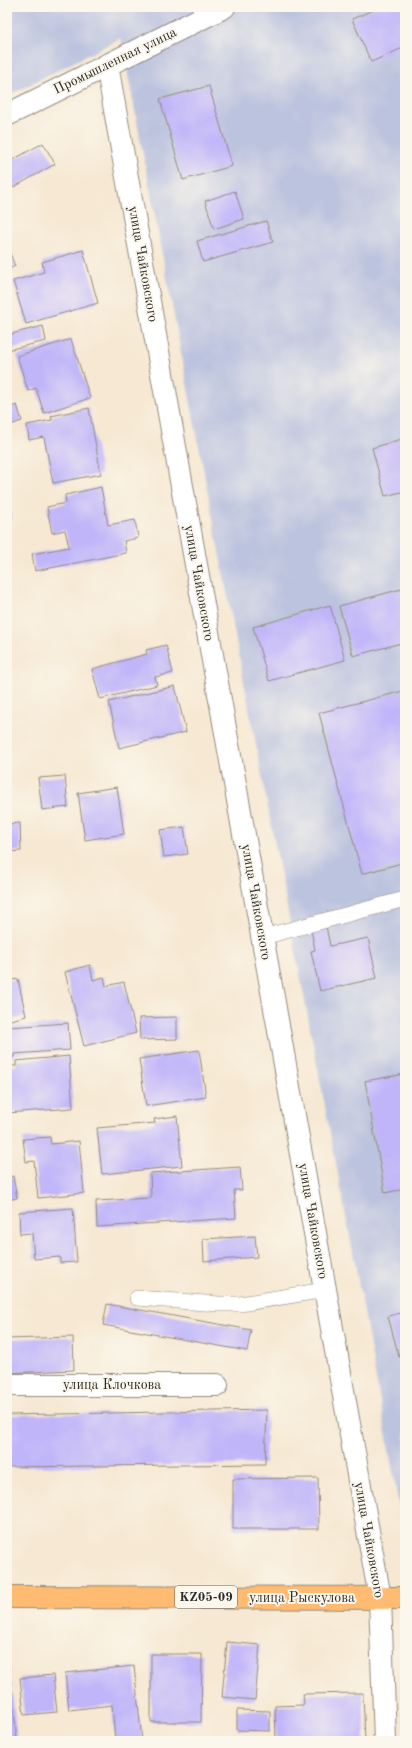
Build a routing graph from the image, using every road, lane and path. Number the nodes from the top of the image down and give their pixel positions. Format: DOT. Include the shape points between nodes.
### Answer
graph roads {
  1 [pos="224,7"];
  2 [pos="107,65"];
  3 [pos="7,115"];
  4 [pos="405,899"];
  5 [pos="262,938"];
  6 [pos="325,1290"];
  7 [pos="136,1298"];
  8 [pos="7,1385"];
  9 [pos="217,1385"];
  10 [pos="7,1597"];
  11 [pos="380,1598"];
  12 [pos="405,1598"];
  13 [pos="385,1741"];
  1 -- 2 [label="street, Промышленная улица"];
  2 -- 3 [label="street, Промышленная улица"];
  2 -- 5 [label="street, улица Чайковского"];
  4 -- 5 [label="lane"];
  5 -- 6 [label="street, улица Чайковского"];
  6 -- 7 [label="lane" via="240,1304"];
  6 -- 11 [label="street, улица Чайковского"];
  8 -- 9 [label="street, улица Клочкова"];
  10 -- 11 [label="main road, улица Рыскулова / KZ05-09"];
  11 -- 12 [label="main road, улица Рыскулова / KZ05-09"];
  11 -- 13 [label="street, улица Чайковского"];
}
